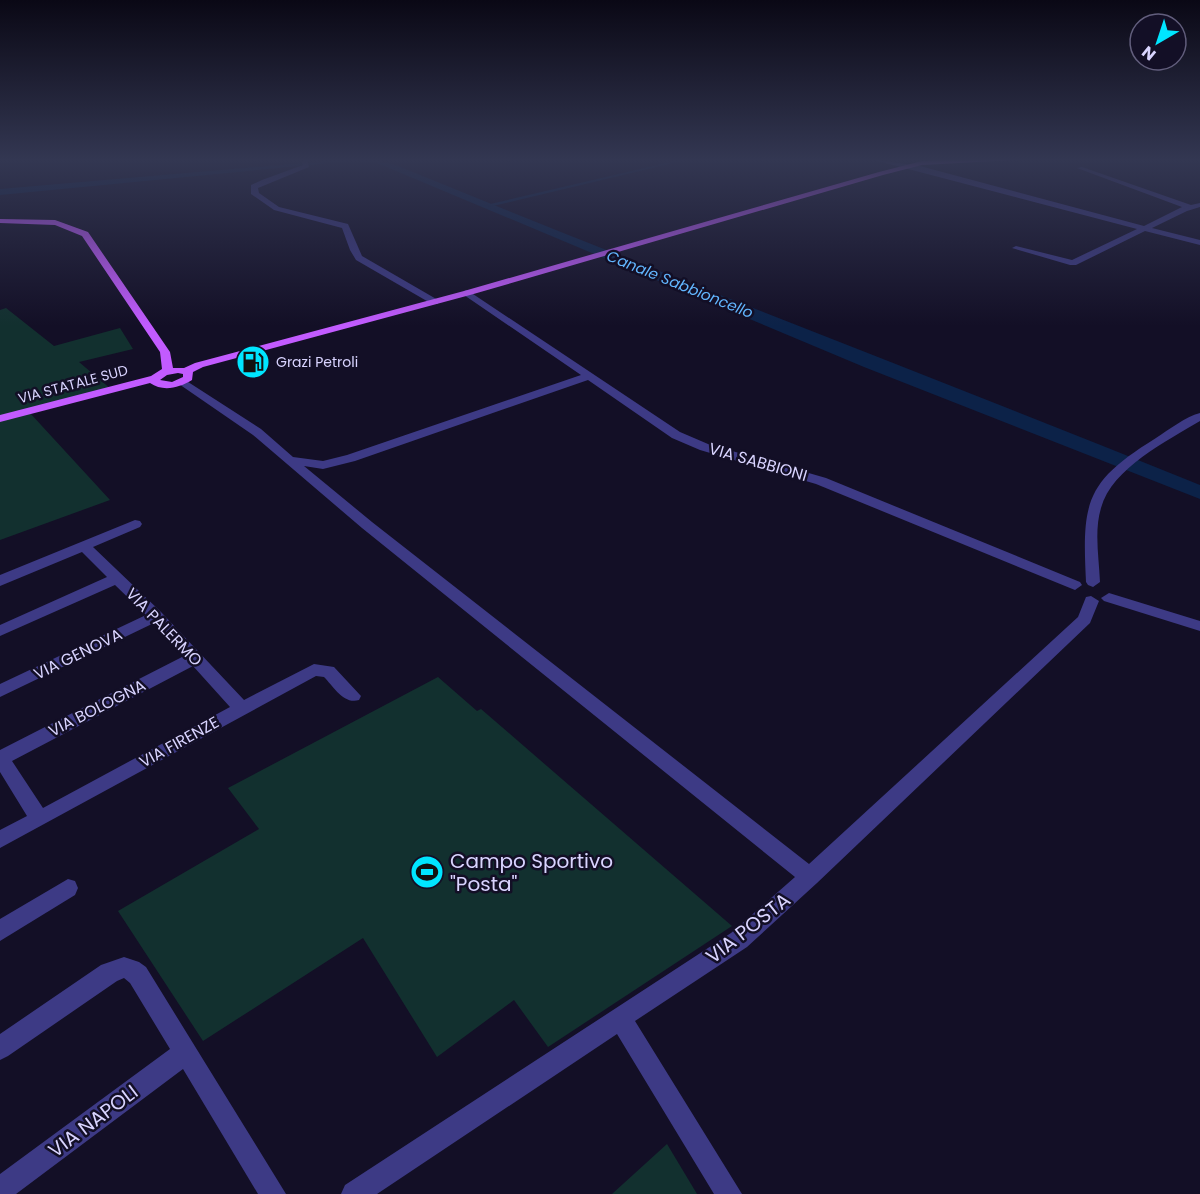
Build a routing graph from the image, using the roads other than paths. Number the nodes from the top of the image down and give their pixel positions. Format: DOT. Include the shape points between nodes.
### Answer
graph roads {
  1 [pos="295,215"];
  2 [pos="736,215"];
  3 [pos="1093,215"];
  4 [pos="1172,215"];
  5 [pos="0,221"];
  6 [pos="1143,228"];
  7 [pos="1200,243"];
  8 [pos="1016,248"];
  9 [pos="467,293"];
  10 [pos="435,302"];
  11 [pos="165,352"];
  12 [pos="245,352"];
  13 [pos="168,371"];
  14 [pos="589,376"];
  15 [pos="184,377"];
  16 [pos="154,378"];
  17 [pos="1200,416"];
  18 [pos="0,419"];
  19 [pos="291,460"];
  20 [pos="327,467"];
  21 [pos="309,475"];
  22 [pos="327,491"];
  23 [pos="135,524"];
  24 [pos="85,547"];
  25 [pos="117,578"];
  26 [pos="0,581"];
  27 [pos="1098,594"];
  28 [pos="156,616"];
  29 [pos="1200,626"];
  30 [pos="0,631"];
  31 [pos="194,658"];
  32 [pos="0,691"];
  33 [pos="353,696"];
  34 [pos="241,708"];
  35 [pos="0,758"];
  36 [pos="39,818"];
  37 [pos="0,840"];
  38 [pos="810,877"];
  39 [pos="68,888"];
  40 [pos="0,931"];
  41 [pos="620,1018"];
  42 [pos="0,1048"];
  43 [pos="186,1052"];
  44 [pos="0,1190"];
  45 [pos="273,1194"];
  46 [pos="354,1194"];
  47 [pos="729,1194"];
  1 -- 10 [label="street" via="345,226 359,258"];
  2 -- 9 [label="main road"];
  3 -- 6 [label="street"];
  4 -- 6 [label="street"];
  5 -- 11 [label="main road" via="54,223 85,234"];
  6 -- 7 [label="street"];
  6 -- 8 [label="street" via="1073,263"];
  9 -- 10 [label="main road"];
  9 -- 14 [label="street, VIA SABBIONI"];
  10 -- 12 [label="main road"];
  11 -- 12 [label="main road" via="190,360"];
  11 -- 13 [label="main road"];
  12 -- 15 [label="main road" via="199,365"];
  13 -- 15 [label="main road"];
  13 -- 16 [label="main road"];
  14 -- 20 [label="street"];
  14 -- 27 [label="street, VIA SABBIONI" via="684,439 821,481 1075,585 1079,596"];
  15 -- 16 [label="main road" via="164,385 157,384"];
  15 -- 19 [label="street"];
  16 -- 18 [label="main road, VIA STATALE SUD"];
  17 -- 27 [label="street" via="1134,457 1100,493 1094,508"];
  19 -- 20 [label="street"];
  19 -- 21 [label="street"];
  20 -- 21 [label="street"];
  20 -- 22 [label="street"];
  21 -- 22 [label="street"];
  22 -- 38 [label="street"];
  23 -- 24 [label="street"];
  24 -- 25 [label="street, VIA PALERMO"];
  24 -- 26 [label="street"];
  25 -- 28 [label="street, VIA PALERMO"];
  25 -- 30 [label="street"];
  27 -- 29 [label="street"];
  27 -- 38 [label="street, VIA POSTA" via="1085,619"];
  28 -- 31 [label="street, VIA PALERMO"];
  28 -- 32 [label="street, VIA GENOVA"];
  31 -- 34 [label="street, VIA PALERMO"];
  31 -- 35 [label="street, VIA BOLOGNA"];
  33 -- 34 [label="street, VIA FIRENZE" via="328,670 319,669"];
  34 -- 36 [label="street, VIA FIRENZE"];
  35 -- 36 [label="street"];
  36 -- 37 [label="street, VIA FIRENZE"];
  38 -- 41 [label="street, VIA POSTA" via="739,940"];
  39 -- 40 [label="street"];
  41 -- 46 [label="street, VIA POSTA"];
  41 -- 47 [label="street"];
  42 -- 43 [label="street" via="109,973 126,967 138,975"];
  43 -- 44 [label="street, VIA NAPOLI"];
  43 -- 45 [label="street"];
}
